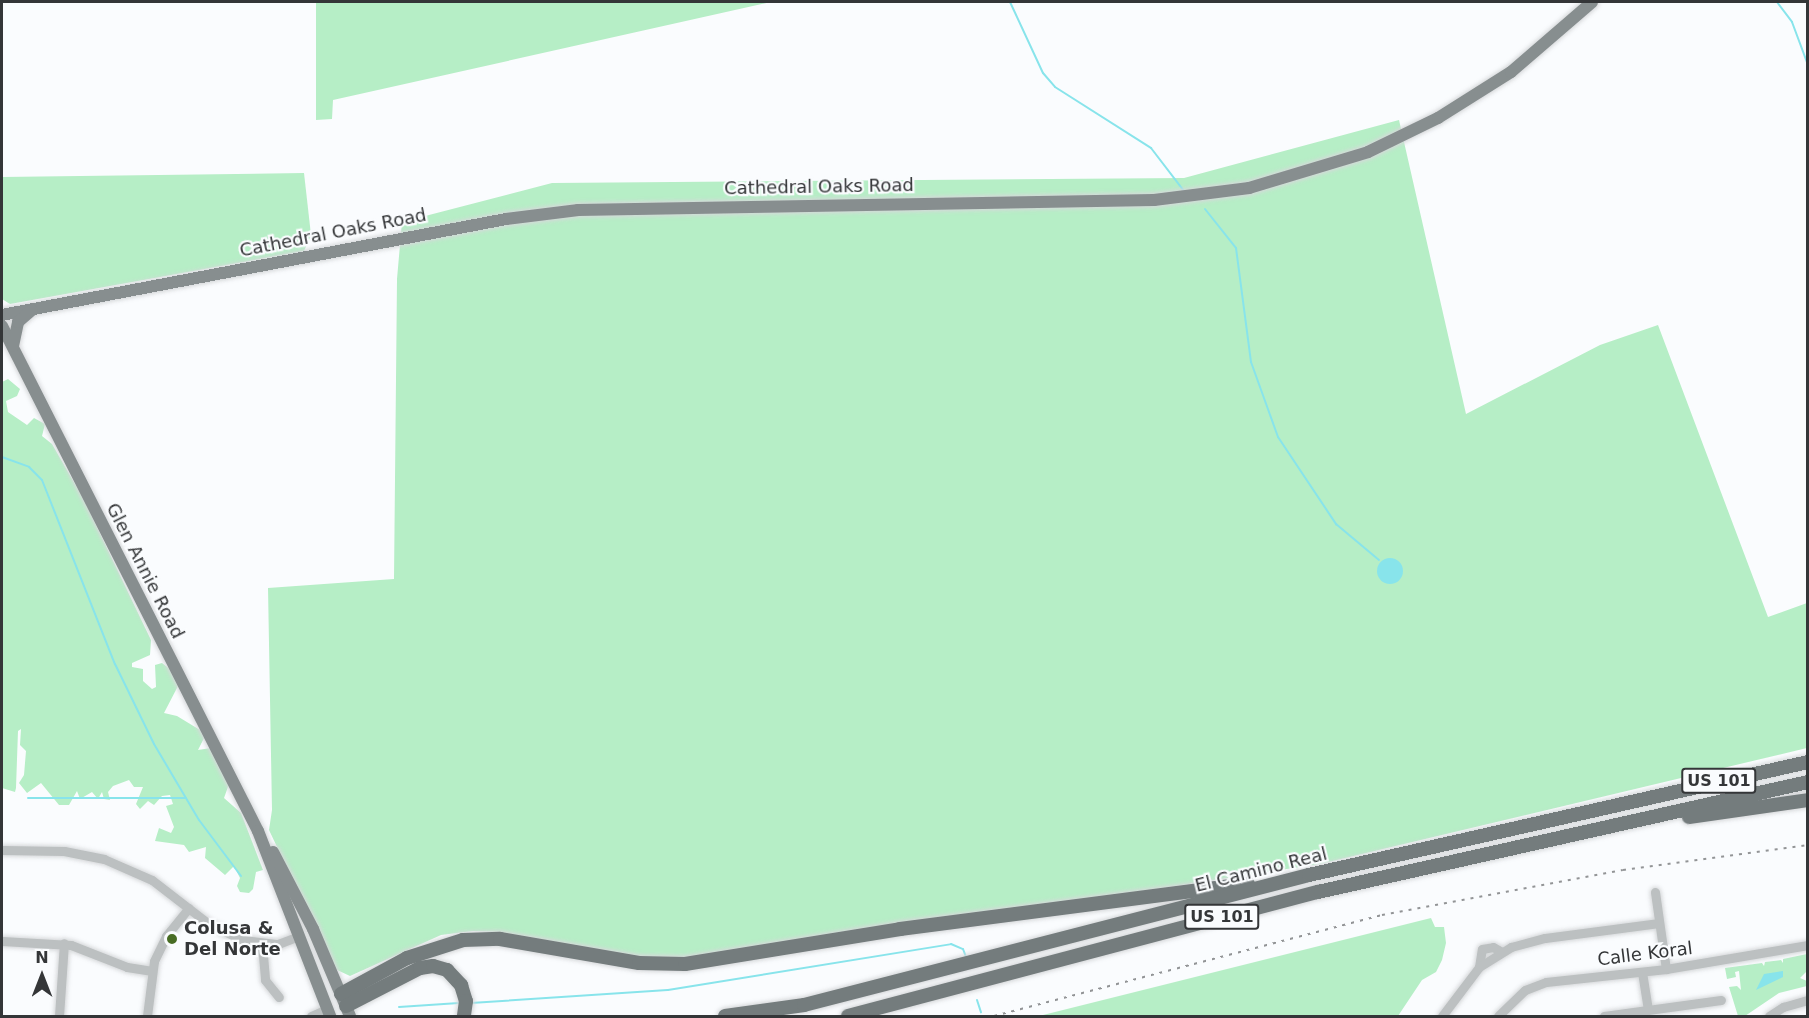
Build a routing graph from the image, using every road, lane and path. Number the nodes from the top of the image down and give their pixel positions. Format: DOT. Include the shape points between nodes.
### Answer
graph roads {
  1 [pos="1592,2"];
  2 [pos="33,309"];
  3 [pos="2,315"];
  4 [pos="2,326"];
  5 [pos="14,353"];
  6 [pos="1808,752"];
  7 [pos="1808,762"];
  8 [pos="1808,782"];
  9 [pos="1808,800"];
  10 [pos="1630,801"];
  11 [pos="258,831"];
  12 [pos="1566,836"];
  13 [pos="2,849"];
  14 [pos="1309,875"];
  15 [pos="1655,892"];
  16 [pos="189,908"];
  17 [pos="1659,923"];
  18 [pos="299,936"];
  19 [pos="2,941"];
  20 [pos="64,943"];
  21 [pos="262,944"];
  22 [pos="1808,945"];
  23 [pos="1666,969"];
  24 [pos="151,971"];
  25 [pos="1642,972"];
  26 [pos="279,997"];
  27 [pos="1721,1000"];
  28 [pos="1808,1000"];
  29 [pos="346,1005"];
  30 [pos="880,1009"];
  31 [pos="1648,1010"];
  32 [pos="328,1013"];
  33 [pos="465,1014"];
  34 [pos="58,1017"];
  35 [pos="147,1017"];
  36 [pos="311,1017"];
  37 [pos="725,1017"];
  38 [pos="849,1017"];
  39 [pos="867,1017"];
  40 [pos="1442,1017"];
  41 [pos="1498,1017"];
  42 [pos="1604,1017"];
  43 [pos="1769,1017"];
  1 -- 2 [label="main road, Cathedral Oaks Road" via="1511,72 1438,118 1368,152 1249,188 1154,200 578,210 497,220"];
  2 -- 3 [label="main road, Cathedral Oaks Road"];
  2 -- 5 [label="main road" via="13,332"];
  4 -- 5 [label="main road, Glen Annie Road"];
  5 -- 11 [label="main road, Glen Annie Road"];
  6 -- 10 [label="highway"];
  7 -- 10 [label="highway, El Camino Real / US 101"];
  8 -- 12 [label="highway, El Camino Real / US 101"];
  9 -- 12 [label="highway" via="1673,819 1583,838"];
  10 -- 14 [label="highway, El Camino Real / US 101"];
  11 -- 18 [label="main road, Glen Annie Road"];
  11 -- 29 [label="main road, Glen Annie Road" via="297,897"];
  12 -- 30 [label="highway, El Camino Real / US 101" via="1318,892"];
  13 -- 16 [label="street" via="72,852 111,861 152,880"];
  14 -- 29 [label="highway" via="900,929 685,964 630,962 500,939 463,940 406,958"];
  14 -- 37 [label="highway, El Camino Real / US 101" via="836,997"];
  15 -- 17 [label="street"];
  16 -- 21 [label="street" via="226,933"];
  16 -- 24 [label="street" via="159,948"];
  17 -- 23 [label="street"];
  17 -- 40 [label="street" via="1545,938 1502,952 1492,947 1482,949 1479,967"];
  18 -- 21 [label="street" via="278,944"];
  18 -- 32 [label="main road, Glen Annie Road"];
  19 -- 20 [label="street"];
  20 -- 24 [label="street" via="127,967"];
  20 -- 34 [label="street"];
  21 -- 26 [label="street" via="265,980"];
  22 -- 23 [label="street, Calle Koral"];
  23 -- 25 [label="street, Calle Koral"];
  24 -- 35 [label="street"];
  25 -- 31 [label="street"];
  25 -- 41 [label="street, Calle Koral" via="1546,982 1525,990"];
  27 -- 31 [label="street"];
  28 -- 43 [label="street" via="1783,1006"];
  29 -- 32 [label="main road"];
  29 -- 33 [label="highway" via="420,968 433,966 455,977 464,993"];
  30 -- 38 [label="highway, El Camino Real / US 101"];
  30 -- 39 [label="highway"];
  31 -- 42 [label="street"];
  32 -- 36 [label="street"];
}
